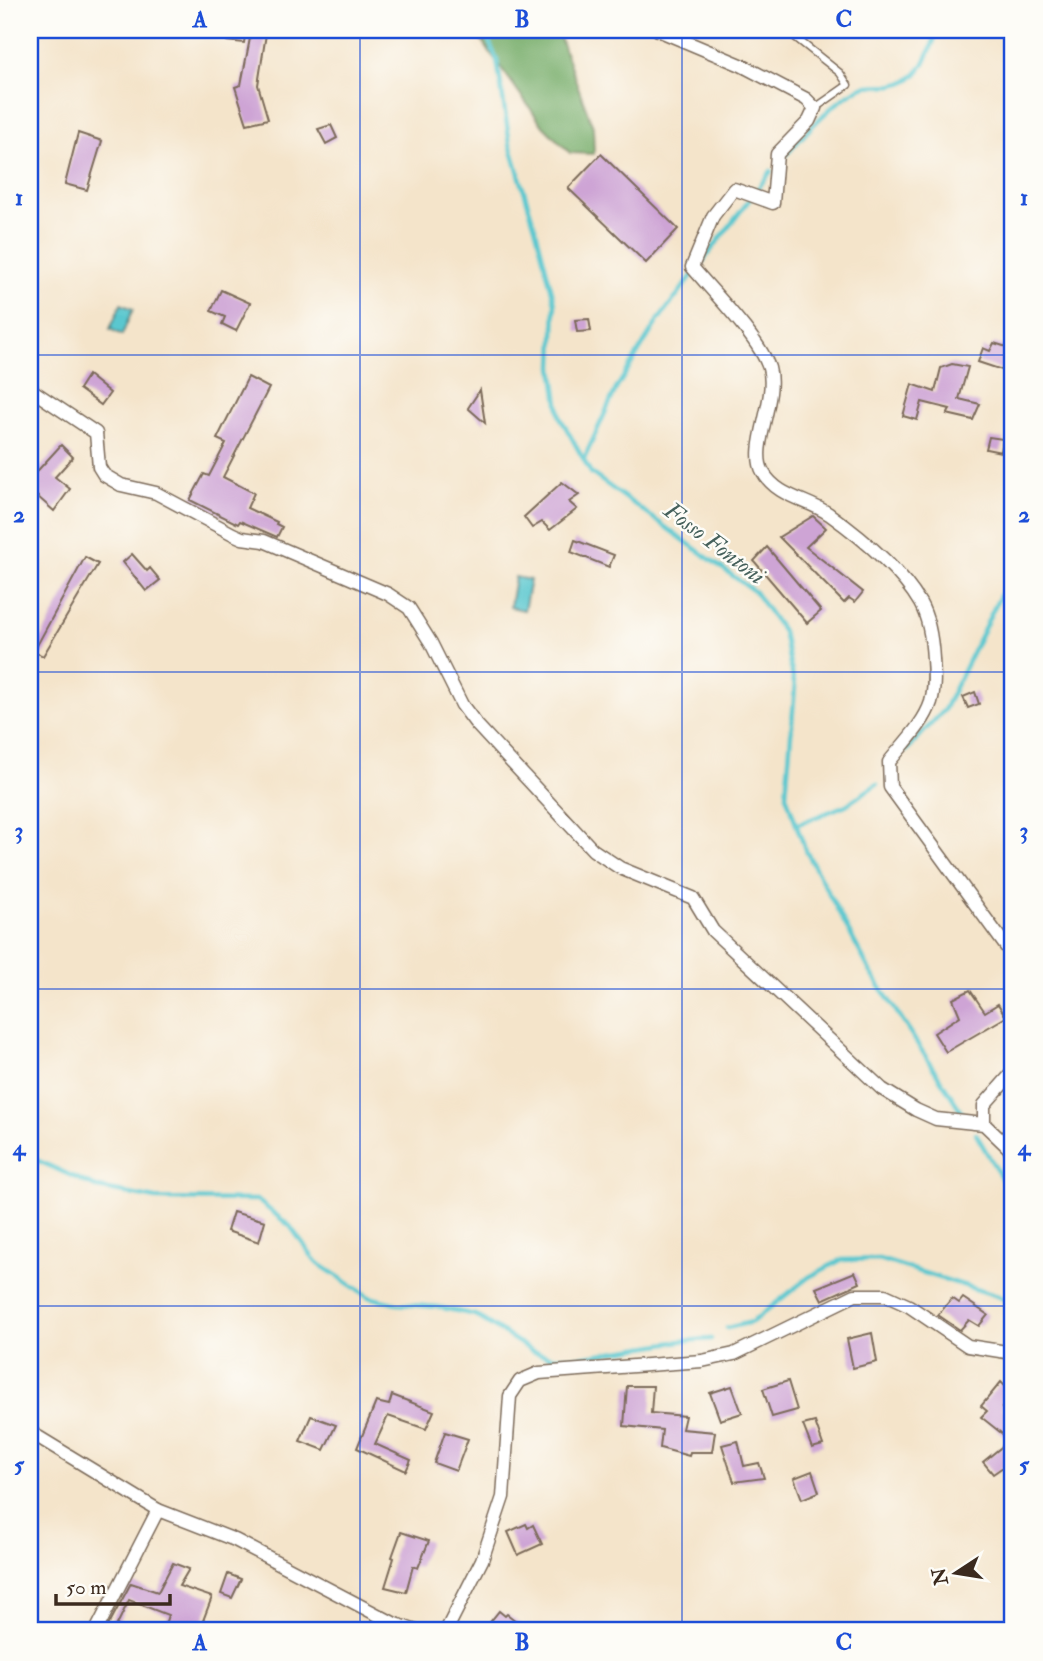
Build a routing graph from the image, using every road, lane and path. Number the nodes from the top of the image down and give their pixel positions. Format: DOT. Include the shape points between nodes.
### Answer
graph roads {
  1 [pos="658,30"];
  2 [pos="786,30"];
  3 [pos="815,108"];
  4 [pos="30,389"];
  5 [pos="1013,956"];
  6 [pos="1013,1072"];
  7 [pos="984,1124"];
  8 [pos="1013,1158"];
  9 [pos="1013,1353"];
  10 [pos="30,1432"];
  11 [pos="158,1510"];
  12 [pos="96,1631"];
  13 [pos="416,1631"];
  14 [pos="446,1631"];
  1 -- 3 [label="street" via="741,65"];
  2 -- 3 [label="lane" via="840,73 848,85"];
  3 -- 5 [label="street" via="809,121 777,154 773,203 734,189 713,216 692,267 754,341 768,368 771,391 759,462 763,473 777,489 827,513 894,569 921,604 932,639 931,702 888,762 890,787"];
  4 -- 7 [label="street" via="96,433 99,467 121,485 156,493 233,534 264,541 388,594 409,608 477,725 593,849 620,868 692,898 713,931 882,1089 936,1119"];
  6 -- 7 [label="street" via="984,1105"];
  7 -- 8 [label="street"];
  9 -- 14 [label="street" via="968,1346 885,1295 855,1295 734,1354 702,1361 539,1373 520,1381 510,1396 503,1497 482,1560"];
  10 -- 11 [label="street"];
  11 -- 12 [label="street"];
  11 -- 13 [label="street" via="235,1540"];
}
